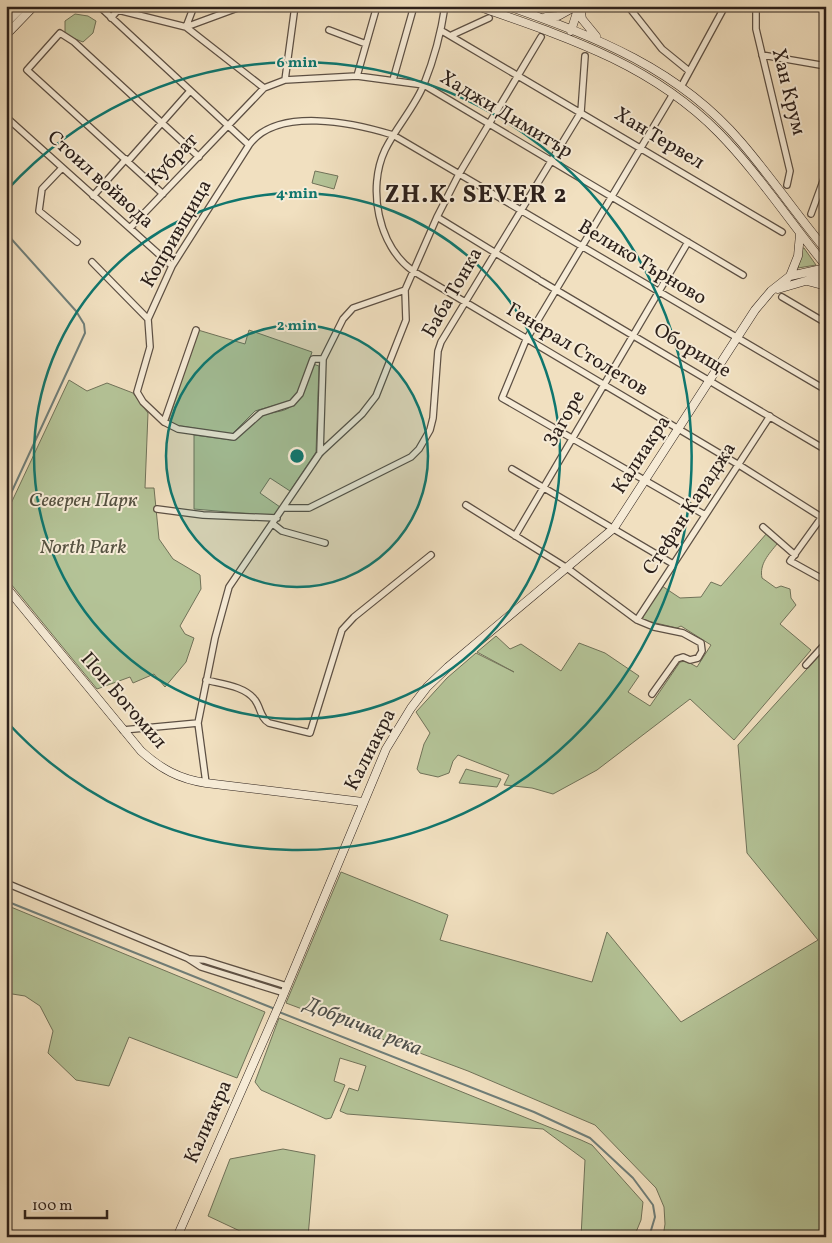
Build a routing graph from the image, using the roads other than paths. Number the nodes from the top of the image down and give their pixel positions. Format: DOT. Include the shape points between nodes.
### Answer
graph roads {
  1 [pos="23,6"];
  2 [pos="34,6"];
  3 [pos="99,6"];
  4 [pos="194,6"];
  5 [pos="243,6"];
  6 [pos="295,6"];
  7 [pos="377,6"];
  8 [pos="414,6"];
  9 [pos="446,6"];
  10 [pos="477,6"];
  11 [pos="508,6"];
  12 [pos="578,6"];
  13 [pos="628,6"];
  14 [pos="726,6"];
  15 [pos="756,6"];
  16 [pos="119,8"];
  17 [pos="111,18"];
  18 [pos="489,18"];
  19 [pos="541,18"];
  20 [pos="6,23"];
  21 [pos="186,27"];
  22 [pos="572,28"];
  23 [pos="329,30"];
  24 [pos="442,31"];
  25 [pos="6,35"];
  26 [pos="452,35"];
  27 [pos="541,37"];
  28 [pos="569,38"];
  29 [pos="599,39"];
  30 [pos="366,44"];
  31 [pos="762,55"];
  32 [pos="585,56"];
  33 [pos="826,66"];
  34 [pos="689,71"];
  35 [pos="519,75"];
  36 [pos="357,76"];
  37 [pos="285,80"];
  38 [pos="393,80"];
  39 [pos="424,85"];
  40 [pos="680,87"];
  41 [pos="264,88"];
  42 [pos="190,91"];
  43 [pos="673,94"];
  44 [pos="581,112"];
  45 [pos="239,115"];
  46 [pos="6,117"];
  47 [pos="161,123"];
  48 [pos="490,124"];
  49 [pos="228,125"];
  50 [pos="393,136"];
  51 [pos="248,145"];
  52 [pos="640,146"];
  53 [pos="199,157"];
  54 [pos="126,160"];
  55 [pos="551,160"];
  56 [pos="62,168"];
  57 [pos="826,173"];
  58 [pos="459,174"];
  59 [pos="787,185"];
  60 [pos="163,194"];
  61 [pos="93,196"];
  62 [pos="610,196"];
  63 [pos="520,210"];
  64 [pos="811,214"];
  65 [pos="437,218"];
  66 [pos="130,228"];
  67 [pos="810,231"];
  68 [pos="782,232"];
  69 [pos="800,234"];
  70 [pos="826,241"];
  71 [pos="77,242"];
  72 [pos="688,242"];
  73 [pos="582,246"];
  74 [pos="826,250"];
  75 [pos="495,252"];
  76 [pos="92,262"];
  77 [pos="172,266"];
  78 [pos="826,267"];
  79 [pos="413,272"];
  80 [pos="743,275"];
  81 [pos="826,275"];
  82 [pos="790,276"];
  83 [pos="802,280"];
  84 [pos="826,286"];
  85 [pos="405,290"];
  86 [pos="557,290"];
  87 [pos="659,291"];
  88 [pos="771,291"];
  89 [pos="782,298"];
  90 [pos="465,302"];
  91 [pos="148,319"];
  92 [pos="826,323"];
  93 [pos="196,330"];
  94 [pos="634,335"];
  95 [pos="737,338"];
  96 [pos="526,340"];
  97 [pos="323,359"];
  98 [pos="710,381"];
  99 [pos="604,385"];
  100 [pos="826,390"];
  101 [pos="770,416"];
  102 [pos="164,422"];
  103 [pos="678,429"];
  104 [pos="573,437"];
  105 [pos="826,450"];
  106 [pos="320,453"];
  107 [pos="738,465"];
  108 [pos="512,470"];
  109 [pos="646,479"];
  110 [pos="544,487"];
  111 [pos="466,505"];
  112 [pos="157,508"];
  113 [pos="284,508"];
  114 [pos="705,515"];
  115 [pos="277,518"];
  116 [pos="824,518"];
  117 [pos="273,524"];
  118 [pos="763,527"];
  119 [pos="614,528"];
  120 [pos="515,536"];
  121 [pos="325,544"];
  122 [pos="431,555"];
  123 [pos="795,555"];
  124 [pos="673,564"];
  125 [pos="567,568"];
  126 [pos="826,581"];
  127 [pos="6,587"];
  128 [pos="638,620"];
  129 [pos="826,643"];
  130 [pos="806,665"];
  131 [pos="206,680"];
  132 [pos="652,694"];
  133 [pos="198,723"];
  134 [pos="123,730"];
  135 [pos="206,783"];
  136 [pos="363,802"];
  137 [pos="6,883"];
  138 [pos="285,990"];
  139 [pos="177,1237"];
  1 -- 20 [label="street"];
  2 -- 25 [label="street"];
  3 -- 17 [label="street"];
  4 -- 21 [label="street"];
  5 -- 21 [label="street"];
  6 -- 37 [label="street"];
  7 -- 30 [label="street"];
  8 -- 38 [label="street"];
  9 -- 24 [label="street, Генерал Столетов"];
  10 -- 28 [label="street"];
  11 -- 19 [label="street"];
  12 -- 19 [label="street" via="558,16"];
  12 -- 22 [label="street"];
  12 -- 29 [label="street" via="586,26"];
  13 -- 34 [label="street" via="662,49"];
  14 -- 34 [label="street"];
  15 -- 31 [label="street, Хан Крум" via="756,29"];
  16 -- 17 [label="street"];
  16 -- 21 [label="street"];
  17 -- 42 [label="street"];
  18 -- 26 [label="street"];
  19 -- 22 [label="street"];
  21 -- 41 [label="street"];
  22 -- 28 [label="street"];
  22 -- 29 [label="street"];
  23 -- 30 [label="street"];
  24 -- 26 [label="street, Хан Тервел"];
  24 -- 39 [label="street, Генерал Столетов"];
  26 -- 35 [label="street, Хан Тервел"];
  27 -- 35 [label="street"];
  28 -- 43 [label="street" via="623,62"];
  29 -- 40 [label="street"];
  30 -- 36 [label="street"];
  31 -- 33 [label="street"];
  31 -- 59 [label="street, Хан Крум" via="790,171"];
  32 -- 44 [label="street"];
  34 -- 40 [label="street"];
  35 -- 44 [label="street, Хан Тервел"];
  35 -- 48 [label="street"];
  36 -- 37 [label="street, Хаджи Димитър"];
  36 -- 38 [label="street, Хаджи Димитър"];
  37 -- 41 [label="street, Хаджи Димитър"];
  38 -- 39 [label="street, Хаджи Димитър"];
  39 -- 48 [label="street, Хаджи Димитър"];
  39 -- 50 [label="street, Генерал Столетов"];
  40 -- 67 [label="street" via="742,142"];
  41 -- 45 [label="street, Хаджи Димитър"];
  42 -- 47 [label="street"];
  42 -- 49 [label="street"];
  43 -- 52 [label="street"];
  43 -- 69 [label="street" via="733,148"];
  44 -- 52 [label="street, Хан Тервел"];
  44 -- 55 [label="street, Баба Тонка"];
  45 -- 49 [label="street, Кубрат"];
  46 -- 56 [label="street, Стоил войвода"];
  47 -- 53 [label="street"];
  47 -- 54 [label="street"];
  47 -- 54 [label="street" via="74,42 60,33 27,70"];
  48 -- 55 [label="street, Хаджи Димитър"];
  48 -- 58 [label="street"];
  49 -- 51 [label="street"];
  49 -- 53 [label="street, Кубрат"];
  50 -- 51 [label="street, Велико Търново" via="366,127 311,121 269,128"];
  50 -- 58 [label="street, Велико Търново"];
  50 -- 79 [label="street, Генерал Столетов" via="380,162 376,205 391,246"];
  51 -- 77 [label="street, Копривщица"];
  52 -- 62 [label="street"];
  52 -- 68 [label="street, Хан Тервел"];
  53 -- 60 [label="street, Кубрат"];
  54 -- 60 [label="street"];
  54 -- 61 [label="street"];
  55 -- 62 [label="street, Хаджи Димитър"];
  55 -- 63 [label="street, Баба Тонка"];
  56 -- 61 [label="street, Стоил войвода"];
  56 -- 71 [label="street" via="42,189 39,211"];
  57 -- 64 [label="street"];
  58 -- 63 [label="street, Велико Търново"];
  58 -- 65 [label="street"];
  60 -- 66 [label="street, Кубрат"];
  61 -- 66 [label="street, Стоил войвода"];
  62 -- 72 [label="street, Хаджи Димитър"];
  62 -- 73 [label="street"];
  63 -- 73 [label="street, Велико Търново"];
  63 -- 75 [label="street, Баба Тонка"];
  65 -- 75 [label="street, Оборище"];
  65 -- 79 [label="street"];
  66 -- 77 [label="street, Стоил войвода"];
  67 -- 70 [label="street"];
  67 -- 74 [label="street"];
  69 -- 78 [label="street"];
  69 -- 82 [label="street" via="798,256"];
  72 -- 80 [label="street, Хаджи Димитър"];
  72 -- 87 [label="street, Загоре"];
  73 -- 86 [label="street"];
  73 -- 87 [label="street, Велико Търново"];
  75 -- 86 [label="street, Оборище"];
  75 -- 90 [label="street, Баба Тонка"];
  76 -- 91 [label="street"];
  77 -- 91 [label="street, Копривщица"];
  78 -- 82 [label="street, Калиакра"];
  79 -- 85 [label="street"];
  79 -- 90 [label="street, Генерал Столетов"];
  81 -- 83 [label="street"];
  82 -- 88 [label="street, Калиакра"];
  83 -- 84 [label="street"];
  83 -- 88 [label="street"];
  85 -- 97 [label="street" via="350,310"];
  85 -- 106 [label="street" via="406,320 376,396 362,414"];
  86 -- 94 [label="street, Оборище"];
  86 -- 96 [label="street"];
  87 -- 94 [label="street, Загоре"];
  87 -- 95 [label="street, Велико Търново"];
  88 -- 95 [label="street, Калиакра"];
  89 -- 92 [label="street"];
  90 -- 96 [label="street, Генерал Столетов"];
  90 -- 113 [label="street, Баба Тонка" via="438,351 433,418 419,449 411,457 309,508"];
  91 -- 102 [label="street, Копривщица" via="150,347 137,392"];
  93 -- 102 [label="street"];
  94 -- 98 [label="street, Оборище"];
  94 -- 99 [label="street, Загоре"];
  95 -- 98 [label="street, Калиакра"];
  95 -- 100 [label="street, Велико Търново"];
  96 -- 99 [label="street, Генерал Столетов"];
  96 -- 104 [label="street" via="502,398"];
  97 -- 102 [label="street, Копривщица" via="313,359 300,394 292,403 261,413 234,437 178,429"];
  97 -- 106 [label="street"];
  98 -- 101 [label="street, Оборище"];
  98 -- 103 [label="street, Калиакра"];
  99 -- 103 [label="street, Генерал Столетов"];
  99 -- 104 [label="street, Загоре"];
  101 -- 105 [label="street, Оборище"];
  101 -- 107 [label="street, Стефан Караджа"];
  103 -- 107 [label="street, Генерал Столетов"];
  103 -- 109 [label="street, Калиакра"];
  104 -- 109 [label="street"];
  104 -- 110 [label="street, Загоре"];
  106 -- 113 [label="street"];
  107 -- 114 [label="street, Стефан Караджа"];
  107 -- 116 [label="street, Генерал Столетов"];
  108 -- 110 [label="street"];
  109 -- 114 [label="street"];
  109 -- 119 [label="street, Калиакра"];
  110 -- 119 [label="street"];
  110 -- 120 [label="street, Загоре"];
  111 -- 120 [label="street"];
  112 -- 115 [label="street" via="203,515"];
  113 -- 115 [label="street"];
  114 -- 124 [label="street, Стефан Караджа"];
  115 -- 117 [label="street"];
  116 -- 123 [label="street"];
  117 -- 121 [label="street" via="282,531"];
  117 -- 131 [label="street" via="229,587"];
  118 -- 123 [label="street"];
  119 -- 124 [label="street"];
  119 -- 125 [label="street, Калиакра"];
  120 -- 125 [label="street"];
  122 -- 131 [label="street" via="342,630 310,733 269,723 250,695"];
  123 -- 126 [label="street" via="790,561"];
  124 -- 128 [label="street, Стефан Караджа"];
  125 -- 128 [label="street"];
  125 -- 136 [label="street, Калиакра" via="427,687 398,726"];
  127 -- 134 [label="street, Поп Богомил"];
  128 -- 132 [label="street" via="691,636 703,646 694,660 683,657 677,660"];
  129 -- 130 [label="street"];
  131 -- 133 [label="street"];
  133 -- 134 [label="street"];
  133 -- 135 [label="street"];
  134 -- 135 [label="street, Поп Богомил" via="141,751 168,773"];
  135 -- 136 [label="street, Поп Богомил"];
  136 -- 138 [label="street, Калиакра"];
  137 -- 138 [label="street" via="188,958 204,960"];
  138 -- 139 [label="street, Калиакра"];
}
